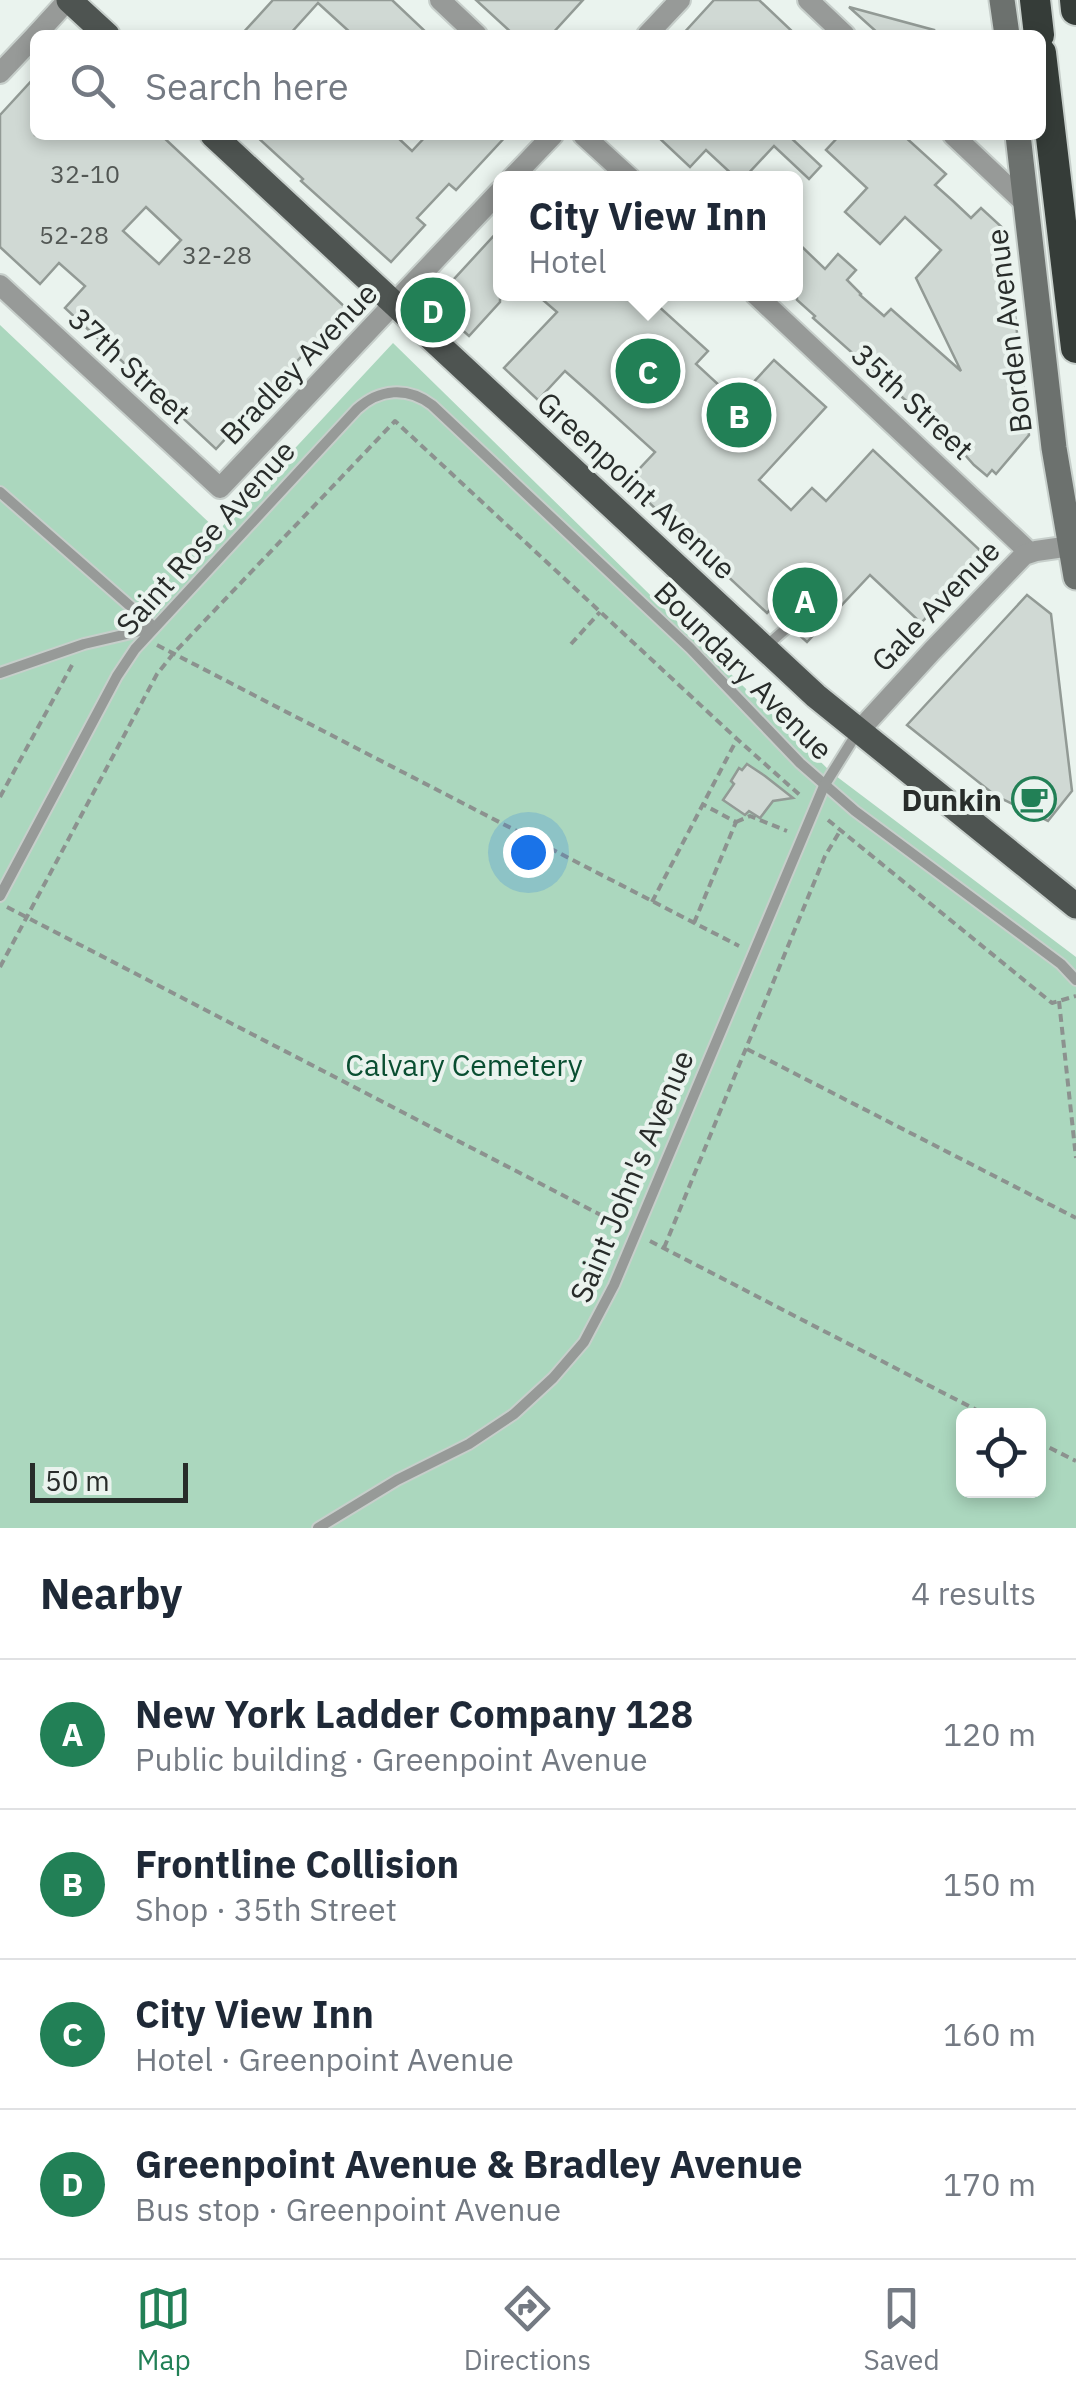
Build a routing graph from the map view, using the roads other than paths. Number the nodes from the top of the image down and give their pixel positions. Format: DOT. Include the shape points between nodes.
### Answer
graph roads {
  1 [pos="68,0"];
  2 [pos="440,0"];
  3 [pos="680,0"];
  4 [pos="808,0"];
  5 [pos="1002,0"];
  6 [pos="1035,0"];
  7 [pos="1075,0"];
  8 [pos="1076,10"];
  9 [pos="40,30"];
  10 [pos="101,30"];
  11 [pos="473,30"];
  12 [pos="652,30"];
  13 [pos="840,30"];
  14 [pos="1006,30"];
  15 [pos="1038,30"];
  16 [pos="30,41"];
  17 [pos="0,74"];
  18 [pos="1046,95"];
  19 [pos="218,140"];
  20 [pos="548,140"];
  21 [pos="588,140"];
  22 [pos="958,140"];
  23 [pos="1019,140"];
  24 [pos="519,171"];
  25 [pos="622,171"];
  26 [pos="493,199"];
  27 [pos="1025,203"];
  28 [pos="0,285"];
  29 [pos="762,301"];
  30 [pos="395,305"];
  31 [pos="1076,348"];
  32 [pos="386,394"];
  33 [pos="220,488"];
  34 [pos="0,492"];
  35 [pos="1071,546"];
  36 [pos="1029,552"];
  37 [pos="1076,577"];
  38 [pos="789,626"];
  39 [pos="154,628"];
  40 [pos="764,648"];
  41 [pos="0,672"];
  42 [pos="858,732"];
  43 [pos="824,786"];
  44 [pos="0,899"];
  45 [pos="1076,906"];
  46 [pos="1076,980"];
  47 [pos="318,1528"];
  1 -- 9 [label="street"];
  1 -- 10 [label="main road"];
  2 -- 11 [label="street"];
  3 -- 12 [label="street"];
  4 -- 13 [label="street"];
  5 -- 14 [label="main road"];
  6 -- 15 [label="highway"];
  7 -- 8 [label="highway"];
  16 -- 17 [label="street"];
  18 -- 31 [label="highway"];
  19 -- 30 [label="main road, Greenpoint Avenue"];
  20 -- 24 [label="street"];
  21 -- 25 [label="street"];
  22 -- 27 [label="street"];
  23 -- 27 [label="main road, Borden Avenue"];
  26 -- 30 [label="street, Bradley Avenue"];
  27 -- 35 [label="main road, Borden Avenue"];
  28 -- 33 [label="street, 37th Street"];
  29 -- 36 [label="street, 35th Street"];
  30 -- 33 [label="street, Bradley Avenue"];
  30 -- 40 [label="main road, Greenpoint Avenue"];
  32 -- 39 [label="lane, Saint Rose Avenue" via="356,410"];
  32 -- 43 [label="lane, Boundary Avenue" via="410,394 432,405 690,648"];
  34 -- 39 [label="lane"];
  35 -- 36 [label="street, Gale Avenue"];
  35 -- 37 [label="main road, Borden Avenue"];
  36 -- 42 [label="street, Gale Avenue"];
  38 -- 40 [label="lane"];
  39 -- 41 [label="lane"];
  39 -- 44 [label="lane, Saint Rose Avenue" via="118,676"];
  40 -- 42 [label="main road, Greenpoint Avenue"];
  42 -- 43 [label="lane, Saint John's Avenue"];
  42 -- 45 [label="main road, Greenpoint Avenue"];
  43 -- 46 [label="lane, Boundary Avenue"];
  43 -- 47 [label="lane, Saint John's Avenue" via="584,1342 514,1414"];
}
